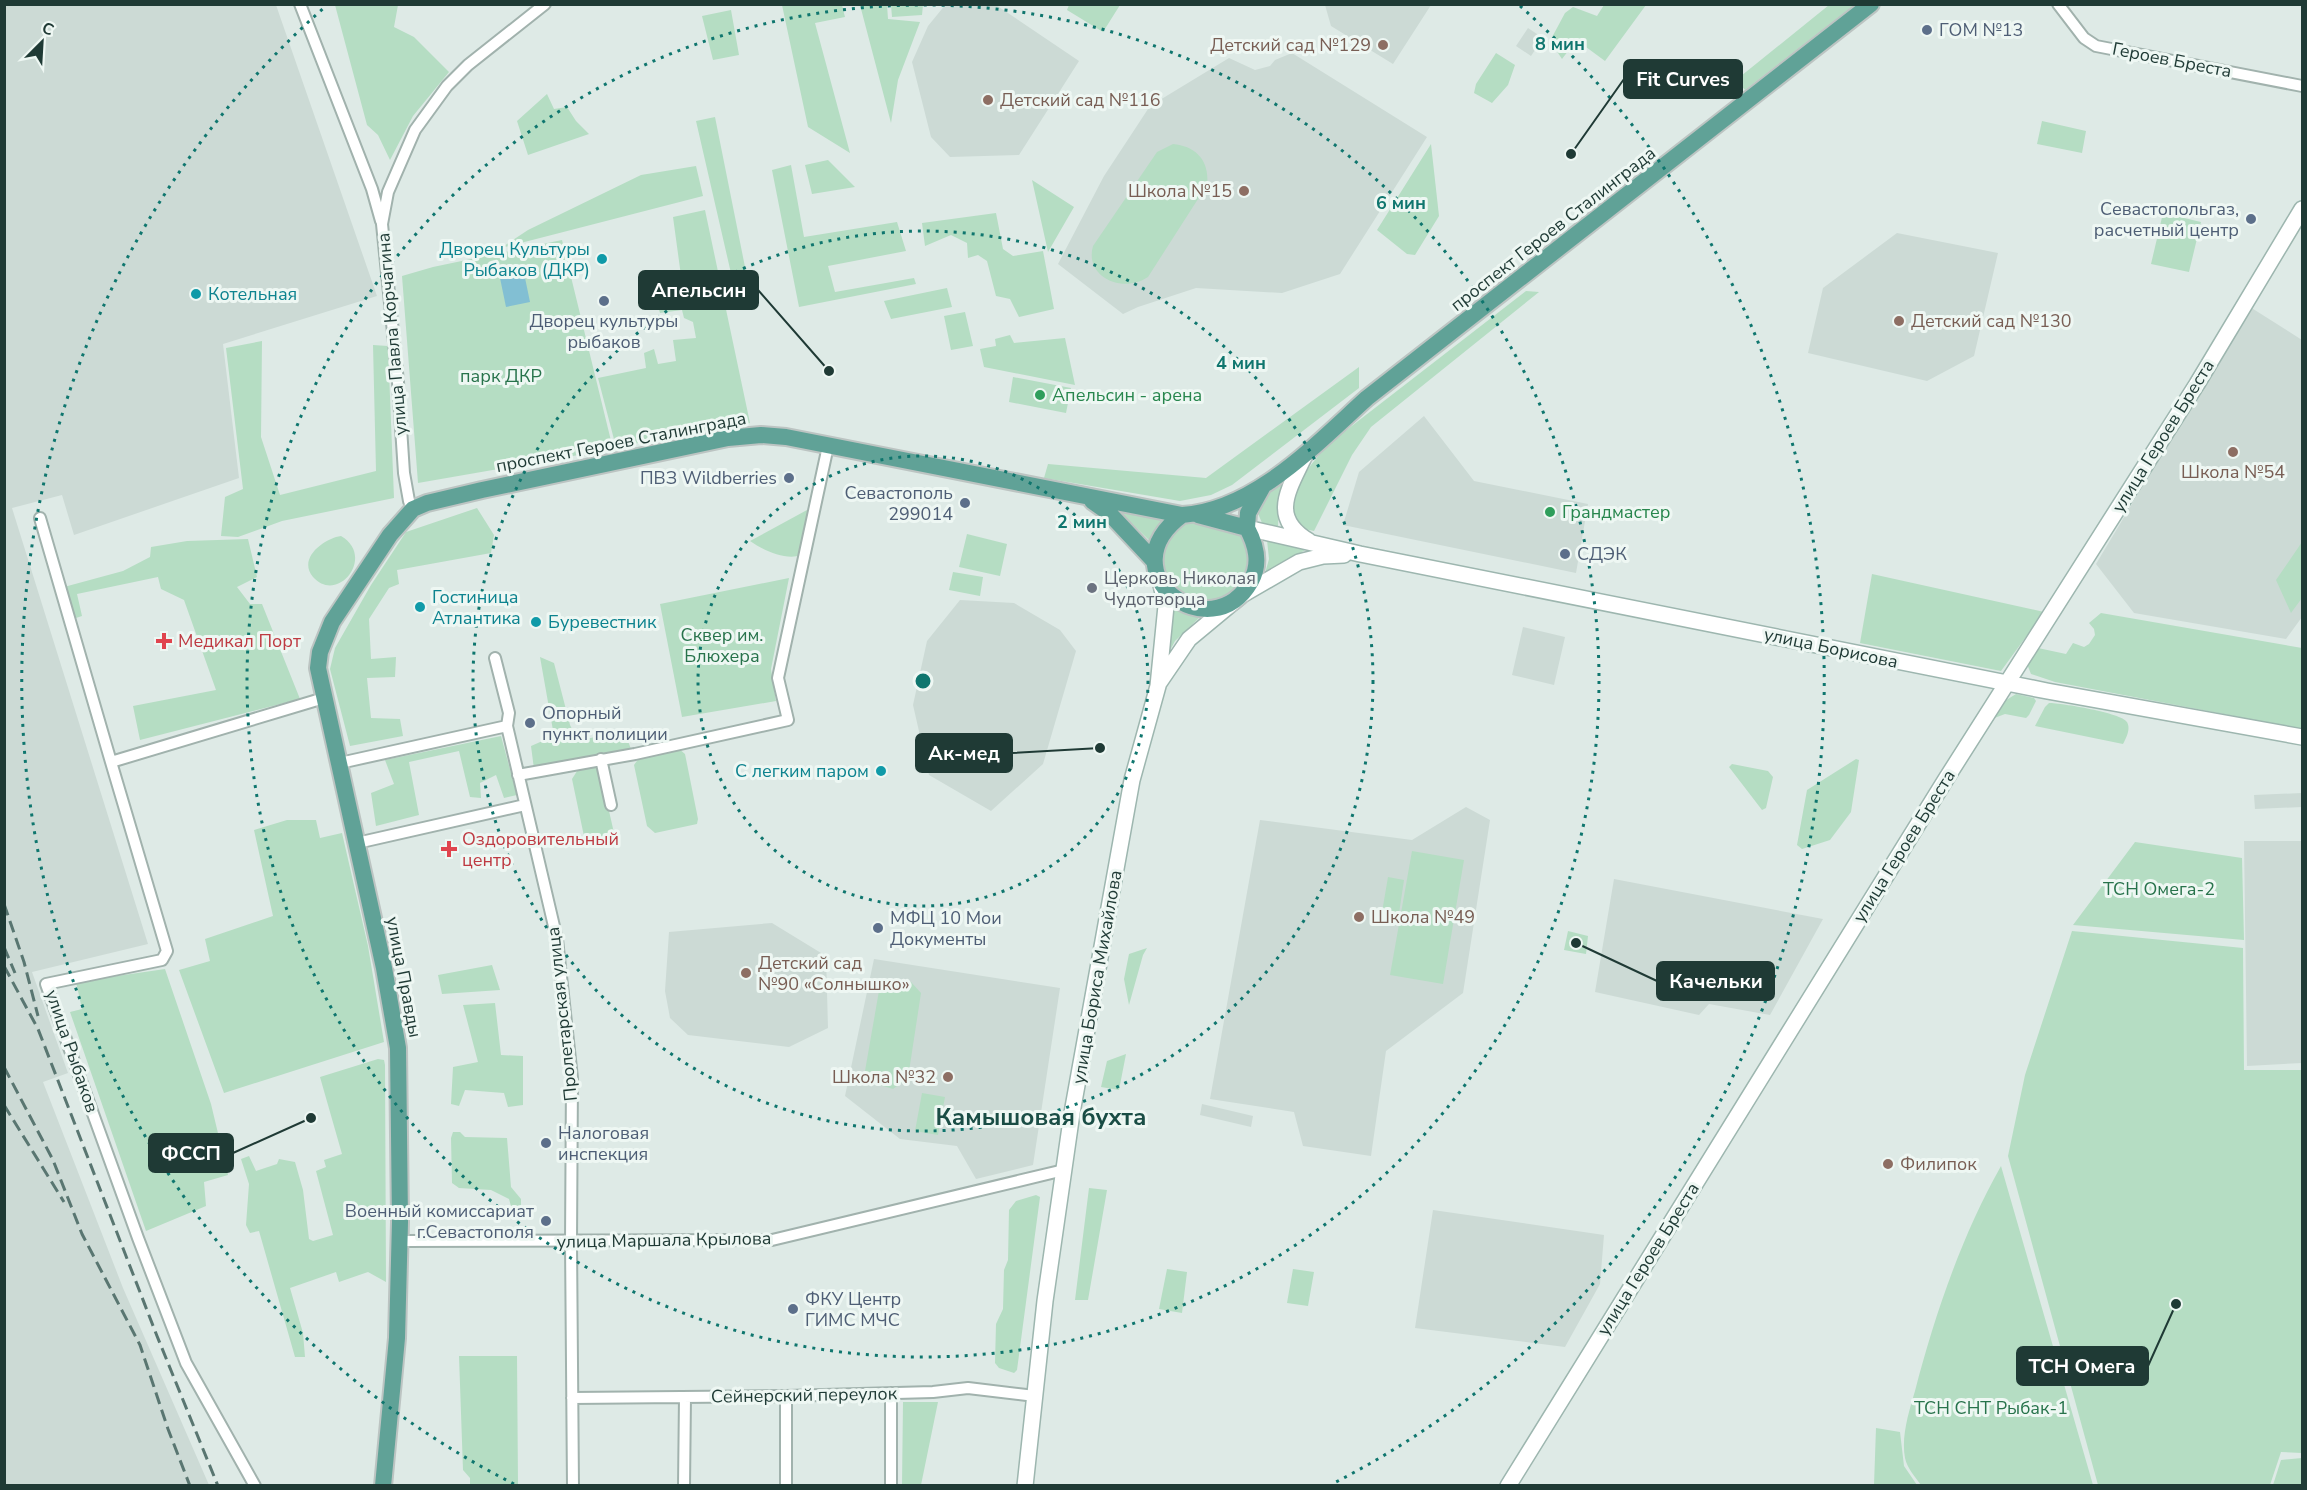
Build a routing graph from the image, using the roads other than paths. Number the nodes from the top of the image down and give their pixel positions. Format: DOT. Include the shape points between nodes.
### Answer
graph roads {
  1 [pos="300,4"];
  2 [pos="545,4"];
  3 [pos="1870,4"];
  4 [pos="2058,4"];
  5 [pos="2302,86"];
  6 [pos="2302,209"];
  7 [pos="382,224"];
  8 [pos="828,446"];
  9 [pos="1305,455"];
  10 [pos="1263,486"];
  11 [pos="1087,497"];
  12 [pos="412,509"];
  13 [pos="1190,515"];
  14 [pos="40,518"];
  15 [pos="1247,528"];
  16 [pos="1314,544"];
  17 [pos="1360,554"];
  18 [pos="1154,561"];
  19 [pos="1161,585"];
  20 [pos="1242,595"];
  21 [pos="495,658"];
  22 [pos="2006,683"];
  23 [pos="1158,686"];
  24 [pos="324,698"];
  25 [pos="507,726"];
  26 [pos="2302,737"];
  27 [pos="601,759"];
  28 [pos="111,762"];
  29 [pos="340,763"];
  30 [pos="518,775"];
  31 [pos="525,805"];
  32 [pos="611,805"];
  33 [pos="357,843"];
  34 [pos="1064,1170"];
  35 [pos="400,1241"];
  36 [pos="571,1242"];
  37 [pos="891,1393"];
  38 [pos="786,1396"];
  39 [pos="1035,1396"];
  40 [pos="685,1397"];
  41 [pos="572,1398"];
  42 [pos="255,1485"];
  43 [pos="383,1485"];
  44 [pos="573,1485"];
  45 [pos="684,1485"];
  46 [pos="786,1485"];
  47 [pos="891,1485"];
  48 [pos="1025,1485"];
  49 [pos="1508,1485"];
  1 -- 7 [label="street"];
  2 -- 7 [label="street, улица Павла Корчагина" via="468,65 441,94 415,130 401,160 388,192"];
  3 -- 9 [label="main road, проспект Героев Сталинграда" via="1367,398"];
  4 -- 5 [label="street, Героев Бреста" via="2084,38 2097,46"];
  6 -- 22 [label="street, улица Героев Бреста" via="2197,384"];
  7 -- 12 [label="street, улица Павла Корчагина" via="404,473"];
  8 -- 11 [label="main road, проспект Героев Сталинграда"];
  8 -- 12 [label="main road, проспект Героев Сталинграда" via="761,435 728,438 482,490"];
  8 -- 27 [label="street" via="778,678 788,720"];
  9 -- 10 [label="main road, проспект Героев Сталинграда"];
  9 -- 16 [label="street" via="1286,499 1286,520 1296,533"];
  10 -- 13 [label="main road, проспект Героев Сталинграда" via="1216,509"];
  10 -- 15 [label="main road, проспект Героев Сталинграда" via="1248,513"];
  11 -- 13 [label="main road, проспект Героев Сталинграда"];
  11 -- 18 [label="main road, проспект Героев Сталинграда" via="1109,513"];
  12 -- 24 [label="main road, улица Правды" via="332,622 318,668"];
  13 -- 15 [label="main road"];
  13 -- 18 [label="main road" via="1167,526 1157,543"];
  14 -- 28 [label="street"];
  15 -- 16 [label="street, улица Борисова"];
  15 -- 20 [label="main road" via="1255,543 1257,560"];
  16 -- 17 [label="street, улица Борисова"];
  17 -- 20 [label="street, улица Борисова" via="1299,562"];
  17 -- 22 [label="street, улица Борисова"];
  18 -- 19 [label="main road"];
  19 -- 20 [label="main road" via="1188,605 1205,609"];
  19 -- 23 [label="street, улица Бориса Михайлова" via="1166,606"];
  20 -- 23 [label="street, улица Бориса Михайлова" via="1189,639"];
  21 -- 25 [label="street, Пролетарская улица" via="509,713"];
  22 -- 26 [label="street, улица Борисова"];
  22 -- 49 [label="street, улица Героев Бреста"];
  23 -- 34 [label="street, улица Бориса Михайлова" via="1132,780"];
  24 -- 28 [label="street"];
  24 -- 29 [label="main road, улица Правды"];
  25 -- 29 [label="street"];
  25 -- 30 [label="street, Пролетарская улица"];
  27 -- 30 [label="street"];
  27 -- 32 [label="street"];
  28 -- 42 [label="street, улица Рыбаков" via="167,951 162,960 46,984 186,1363"];
  29 -- 33 [label="main road, улица Правды"];
  30 -- 31 [label="street, Пролетарская улица"];
  31 -- 33 [label="street"];
  31 -- 36 [label="street, Пролетарская улица" via="557,939 572,1078"];
  33 -- 35 [label="main road, улица Правды" via="398,1048"];
  34 -- 36 [label="street, улица Маршала Крылова" via="772,1240"];
  34 -- 39 [label="street, улица Бориса Михайлова"];
  35 -- 36 [label="street, улица Маршала Крылова"];
  35 -- 43 [label="main road, улица Правды" via="397,1338"];
  36 -- 41 [label="street, Пролетарская улица"];
  37 -- 38 [label="street, Сейнерский переулок"];
  37 -- 39 [label="street, Сейнерский переулок" via="968,1388"];
  37 -- 47 [label="street"];
  38 -- 40 [label="street, Сейнерский переулок"];
  38 -- 46 [label="street"];
  39 -- 48 [label="street, улица Бориса Михайлова"];
  40 -- 41 [label="street, Сейнерский переулок"];
  40 -- 45 [label="street"];
  41 -- 44 [label="street, Пролетарская улица"];
}
